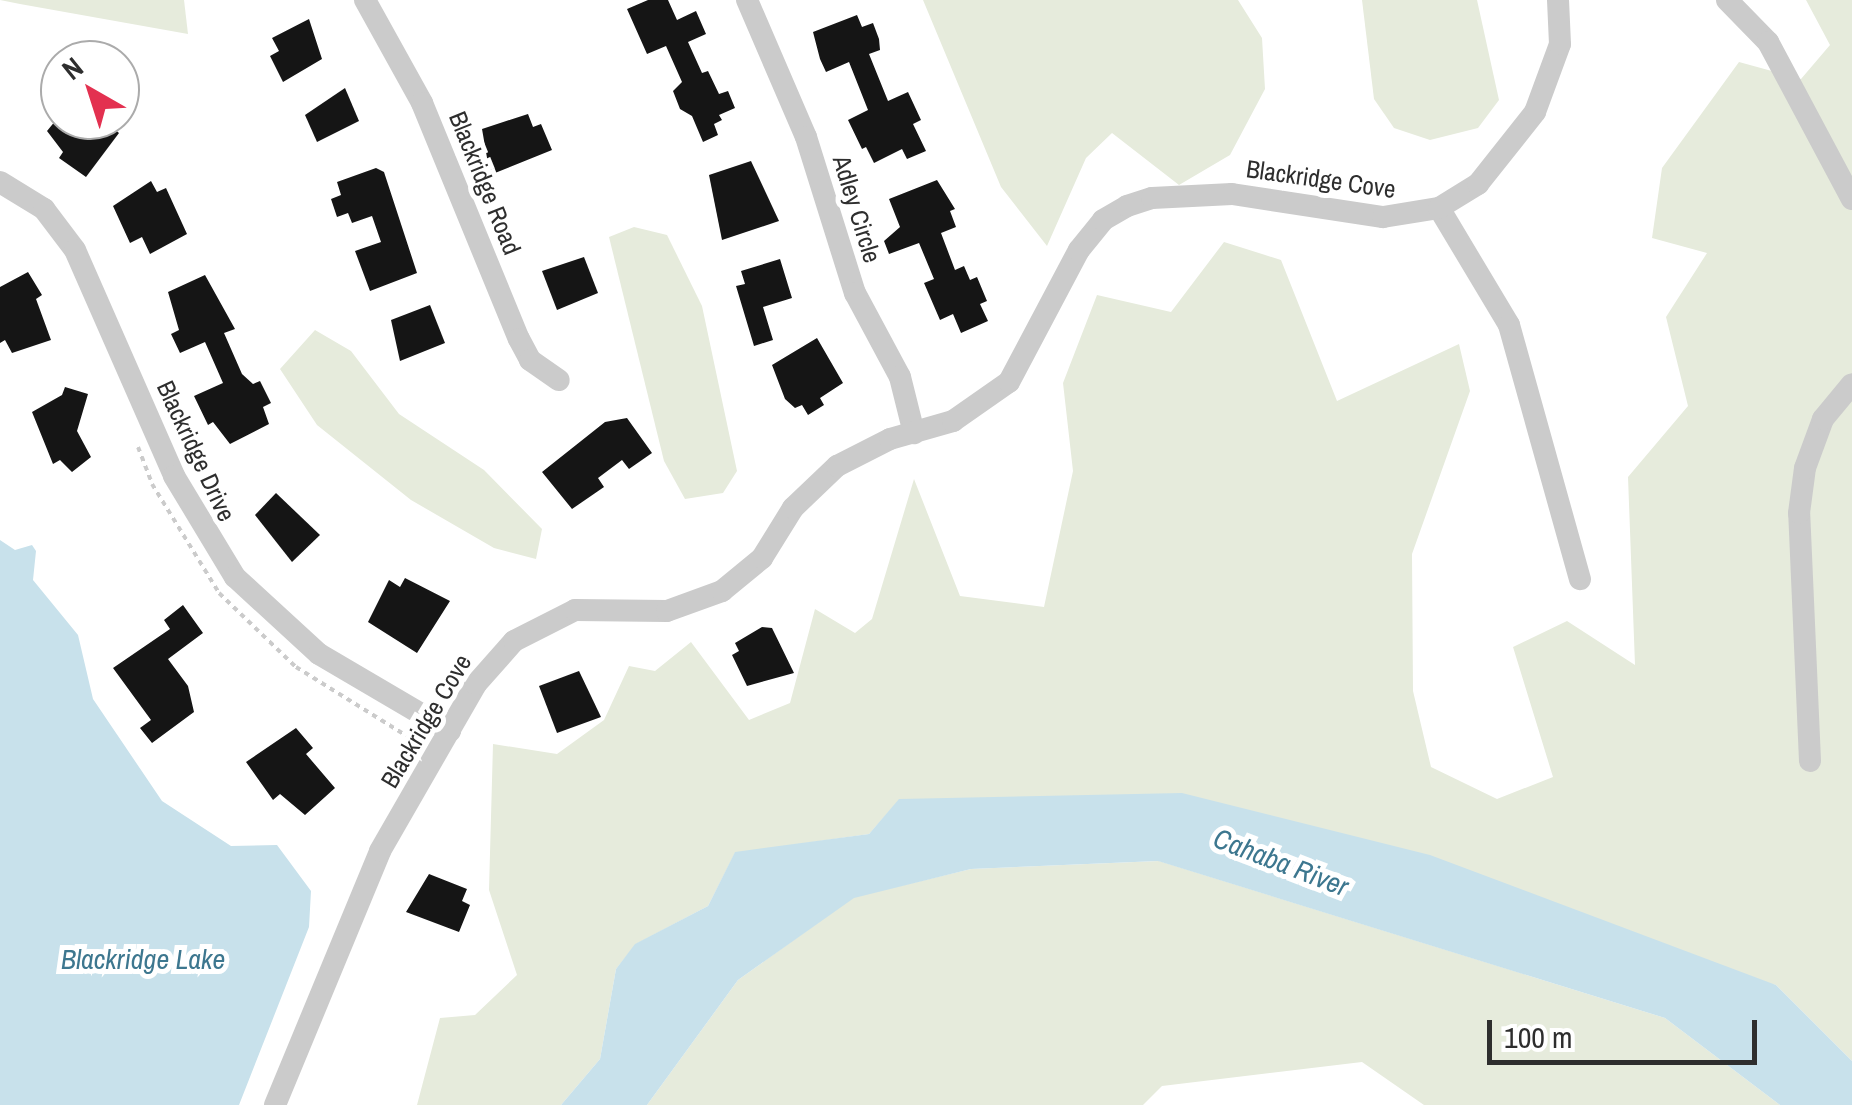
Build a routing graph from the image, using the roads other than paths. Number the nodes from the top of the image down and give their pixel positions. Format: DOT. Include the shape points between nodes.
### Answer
graph roads {
  1 [pos="365,0"];
  2 [pos="747,0"];
  3 [pos="1558,0"];
  4 [pos="1727,0"];
  5 [pos="0,182"];
  6 [pos="1852,199"];
  7 [pos="1439,208"];
  8 [pos="559,380"];
  9 [pos="1852,384"];
  10 [pos="914,433"];
  11 [pos="1580,579"];
  12 [pos="450,731"];
  13 [pos="1810,761"];
  14 [pos="275,1105"];
  1 -- 8 [label="street, Blackridge Road" via="422,103 518,338 530,360"];
  2 -- 10 [label="street, Adley Circle" via="806,137 854,293 900,377"];
  3 -- 7 [label="street, Blackridge Cove" via="1560,44 1535,112 1478,184"];
  4 -- 6 [label="street" via="1768,42"];
  5 -- 12 [label="street, Blackridge Drive" via="44,209 75,250 180,489 235,577 319,654"];
  7 -- 10 [label="street, Blackridge Cove" via="1383,217 1232,194 1152,198 1126,206 1103,220 1079,250 1009,382 953,421"];
  7 -- 11 [label="street" via="1509,325"];
  9 -- 13 [label="street" via="1824,419 1805,468 1799,513"];
  10 -- 12 [label="street, Blackridge Cove" via="867,449 822,478 792,508 762,558 722,591 667,610 575,610 530,629 476,684"];
  12 -- 14 [label="street, Blackridge Cove" via="380,851"];
}
